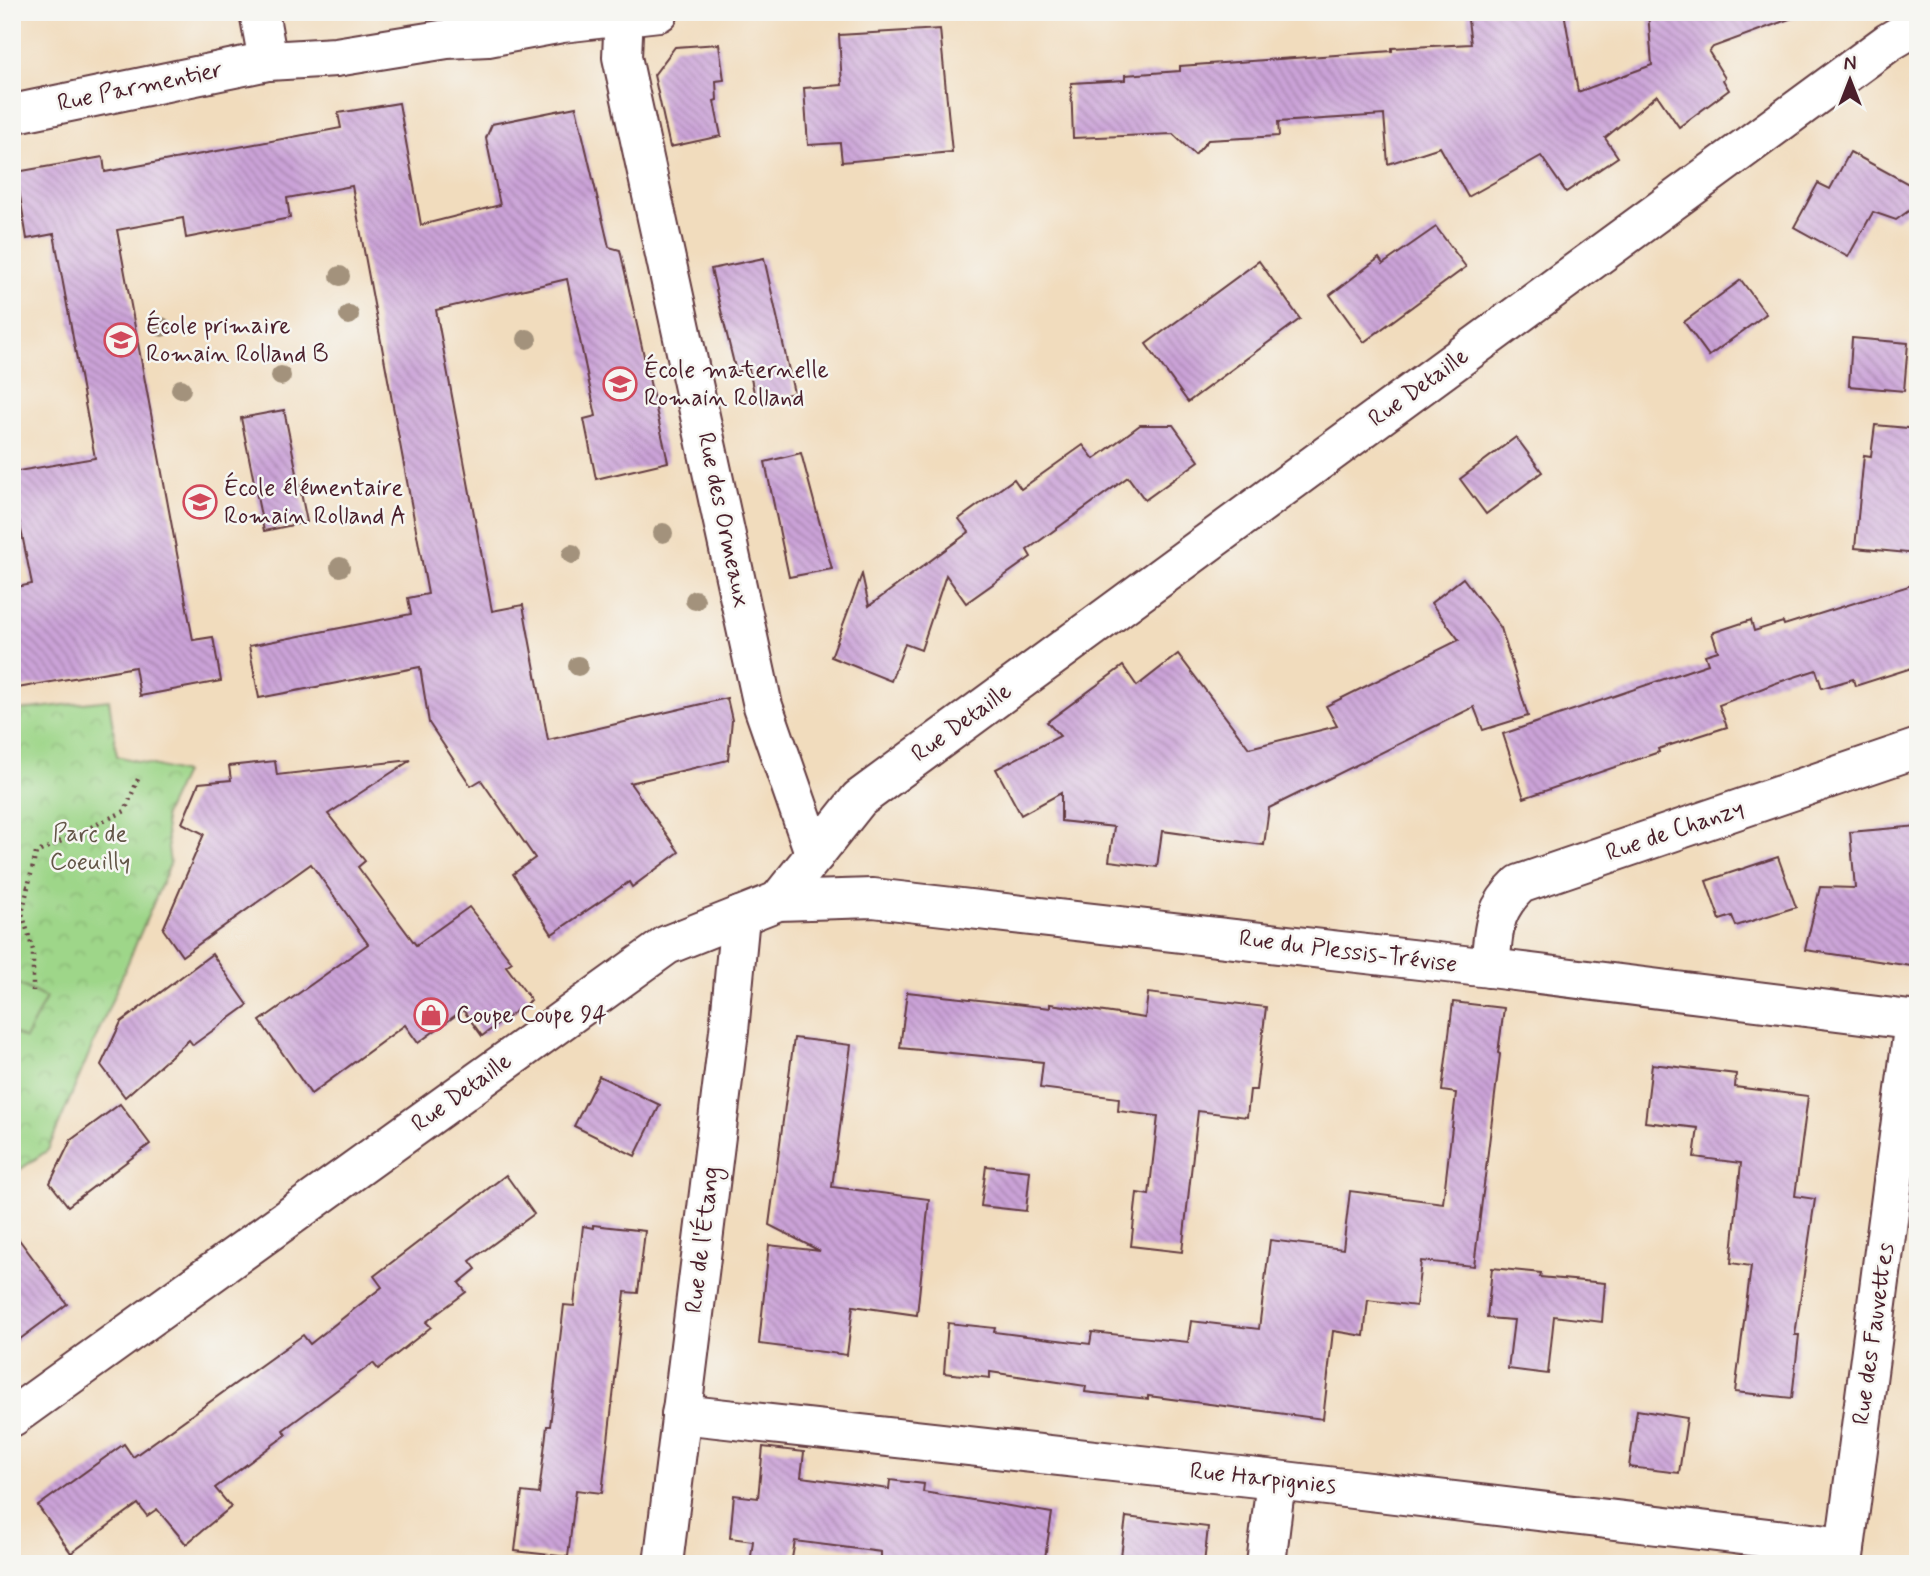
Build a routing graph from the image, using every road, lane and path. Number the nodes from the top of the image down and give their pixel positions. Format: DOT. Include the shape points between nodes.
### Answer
graph roads {
  1 [pos="259,12"];
  2 [pos="1915,12"];
  3 [pos="636,13"];
  4 [pos="1918,17"];
  5 [pos="1918,24"];
  6 [pos="268,61"];
  7 [pos="12,114"];
  8 [pos="1918,748"];
  9 [pos="138,779"];
  10 [pos="816,855"];
  11 [pos="12,884"];
  12 [pos="28,887"];
  13 [pos="778,901"];
  14 [pos="740,916"];
  15 [pos="1490,968"];
  16 [pos="33,991"];
  17 [pos="1916,1021"];
  18 [pos="681,1414"];
  19 [pos="12,1417"];
  20 [pos="1276,1480"];
  21 [pos="1844,1555"];
  22 [pos="663,1564"];
  23 [pos="1266,1564"];
  1 -- 6 [label="street"];
  2 -- 4 [label="street"];
  3 -- 6 [label="street, Rue Parmentier" via="336,57"];
  3 -- 10 [label="street, Rue des Ormeaux" via="622,57 763,706"];
  5 -- 10 [label="street, Rue Detaille" via="859,799"];
  6 -- 7 [label="street, Rue Parmentier"];
  8 -- 15 [label="street, Rue de Chanzy" via="1520,884 1504,899 1495,920"];
  9 -- 12 [label="path" via="125,811 36,853"];
  10 -- 13 [label="street, Rue Detaille"];
  11 -- 12 [label="path"];
  12 -- 16 [label="path" via="22,913 33,950"];
  13 -- 14 [label="street, Rue Detaille"];
  13 -- 15 [label="street, Rue du Plessis-Trévise" via="873,898"];
  14 -- 18 [label="street, Rue de l'Étang"];
  14 -- 19 [label="street, Rue Detaille" via="667,945"];
  15 -- 17 [label="street, Rue du Plessis-Trévise"];
  17 -- 21 [label="street, Rue des Fauvettes"];
  18 -- 20 [label="street, Rue Harpignies"];
  18 -- 22 [label="street, Rue de l'Étang"];
  20 -- 21 [label="street, Rue Harpignies"];
  20 -- 23 [label="street"];
}
